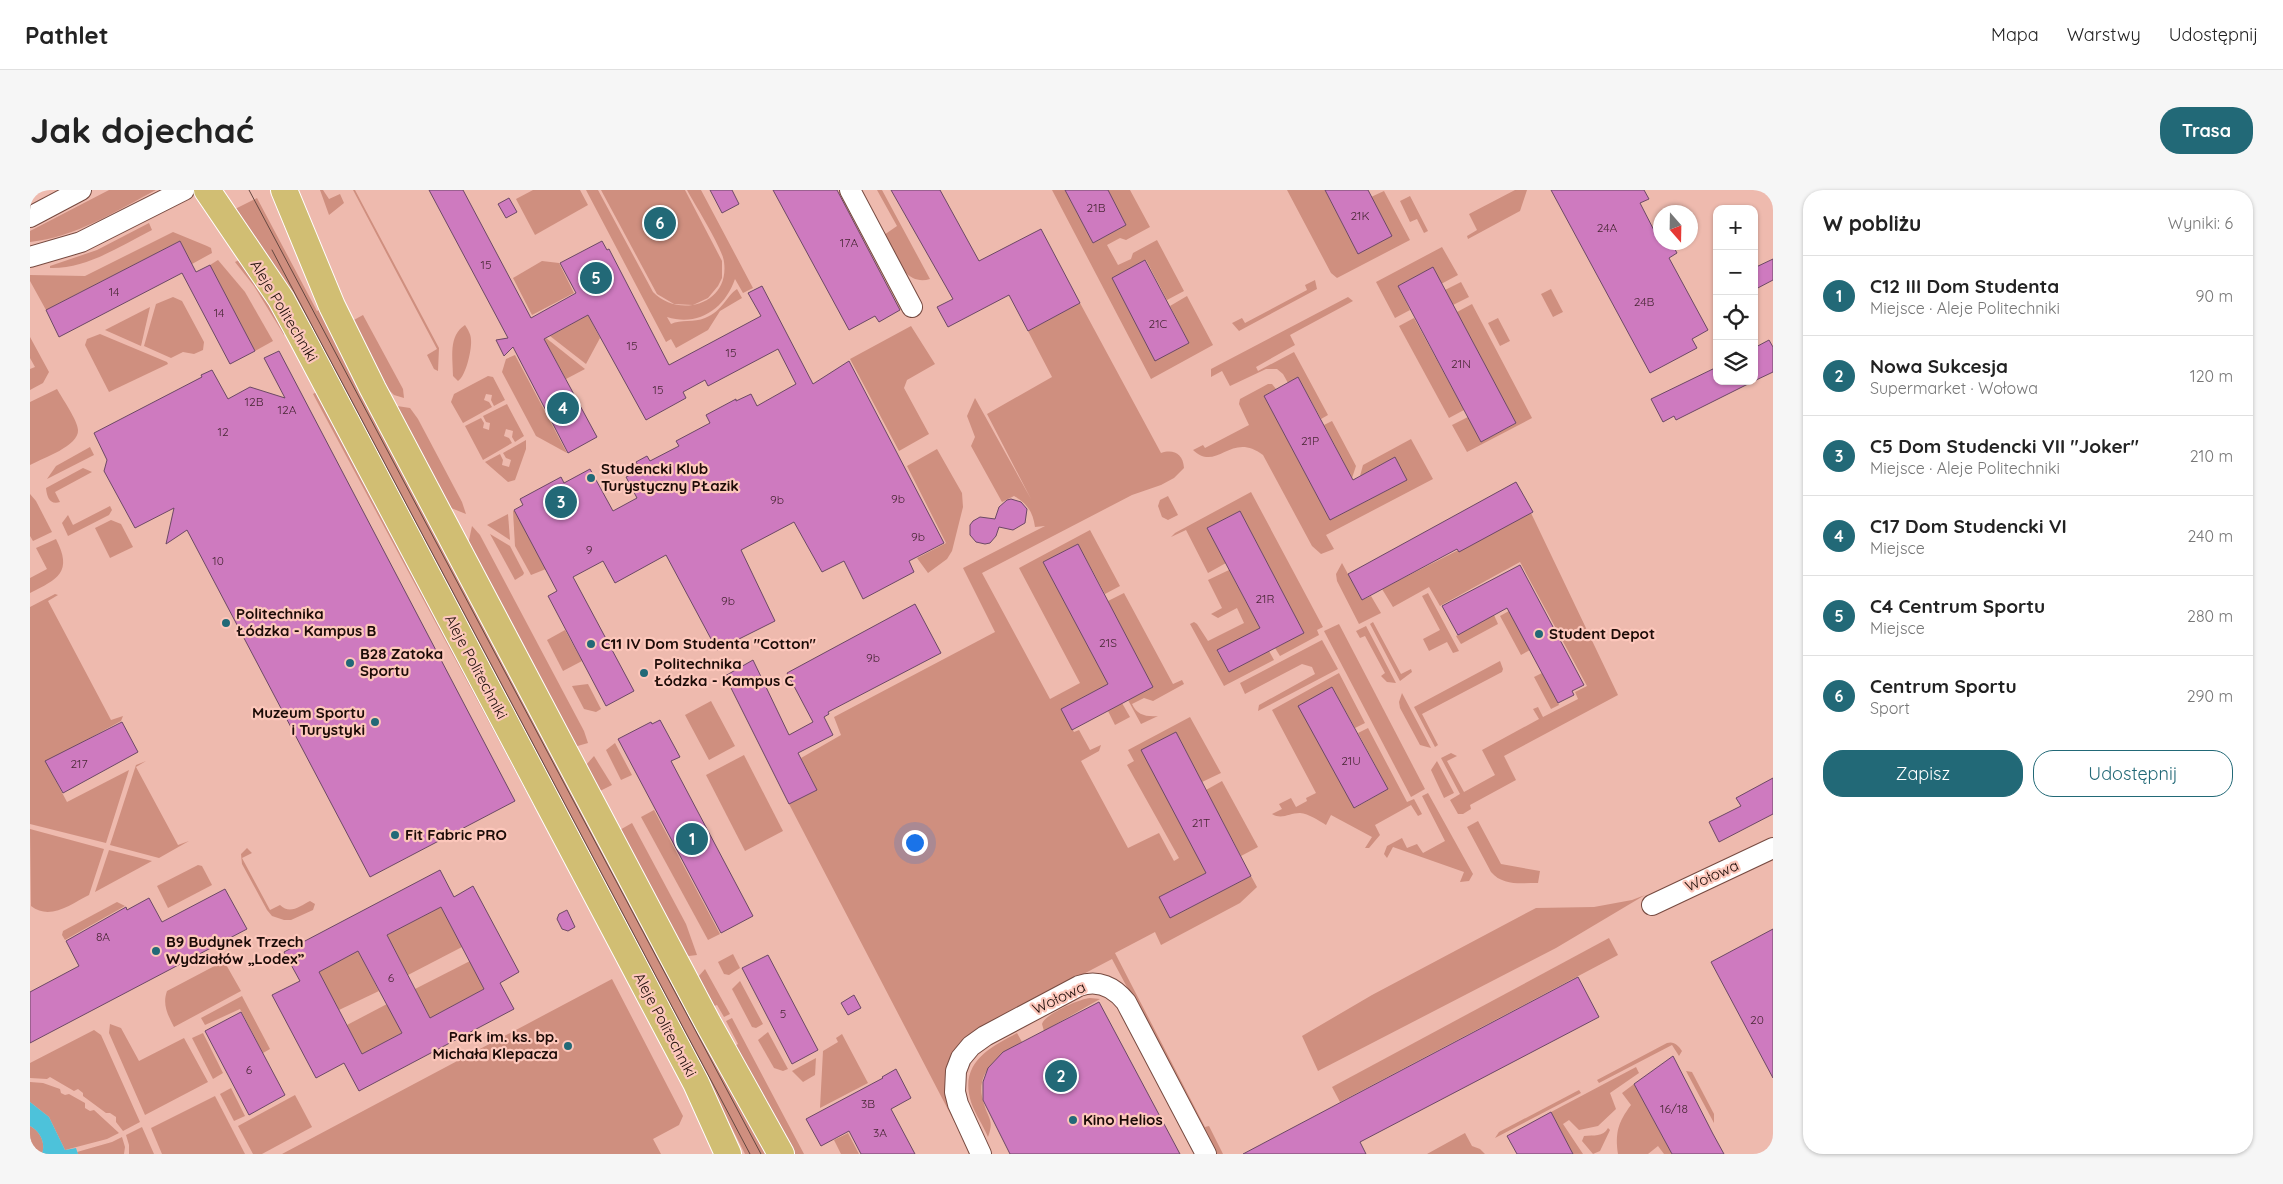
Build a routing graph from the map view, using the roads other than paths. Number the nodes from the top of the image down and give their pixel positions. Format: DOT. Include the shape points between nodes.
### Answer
graph roads {
  1 [pos="81,190"];
  2 [pos="184,190"];
  3 [pos="207,190"];
  4 [pos="284,190"];
  5 [pos="850,190"];
  6 [pos="30,217"];
  7 [pos="30,257"];
  8 [pos="912,308"];
  9 [pos="1773,848"];
  10 [pos="1652,905"];
  11 [pos="728,1154"];
  12 [pos="781,1154"];
  13 [pos="981,1154"];
  14 [pos="1206,1154"];
  1 -- 6 [label="street"];
  2 -- 7 [label="street" via="81,242"];
  3 -- 11 [label="main road, Aleje Politechniki" via="281,299 696,1082"];
  4 -- 12 [label="main road" via="332,306 373,389"];
  5 -- 8 [label="street"];
  9 -- 10 [label="street, Wołowa"];
  13 -- 14 [label="street, Wołowa" via="955,1092 956,1071 961,1058 985,1036 1079,986 1092,983 1114,990 1126,1002"];
}
